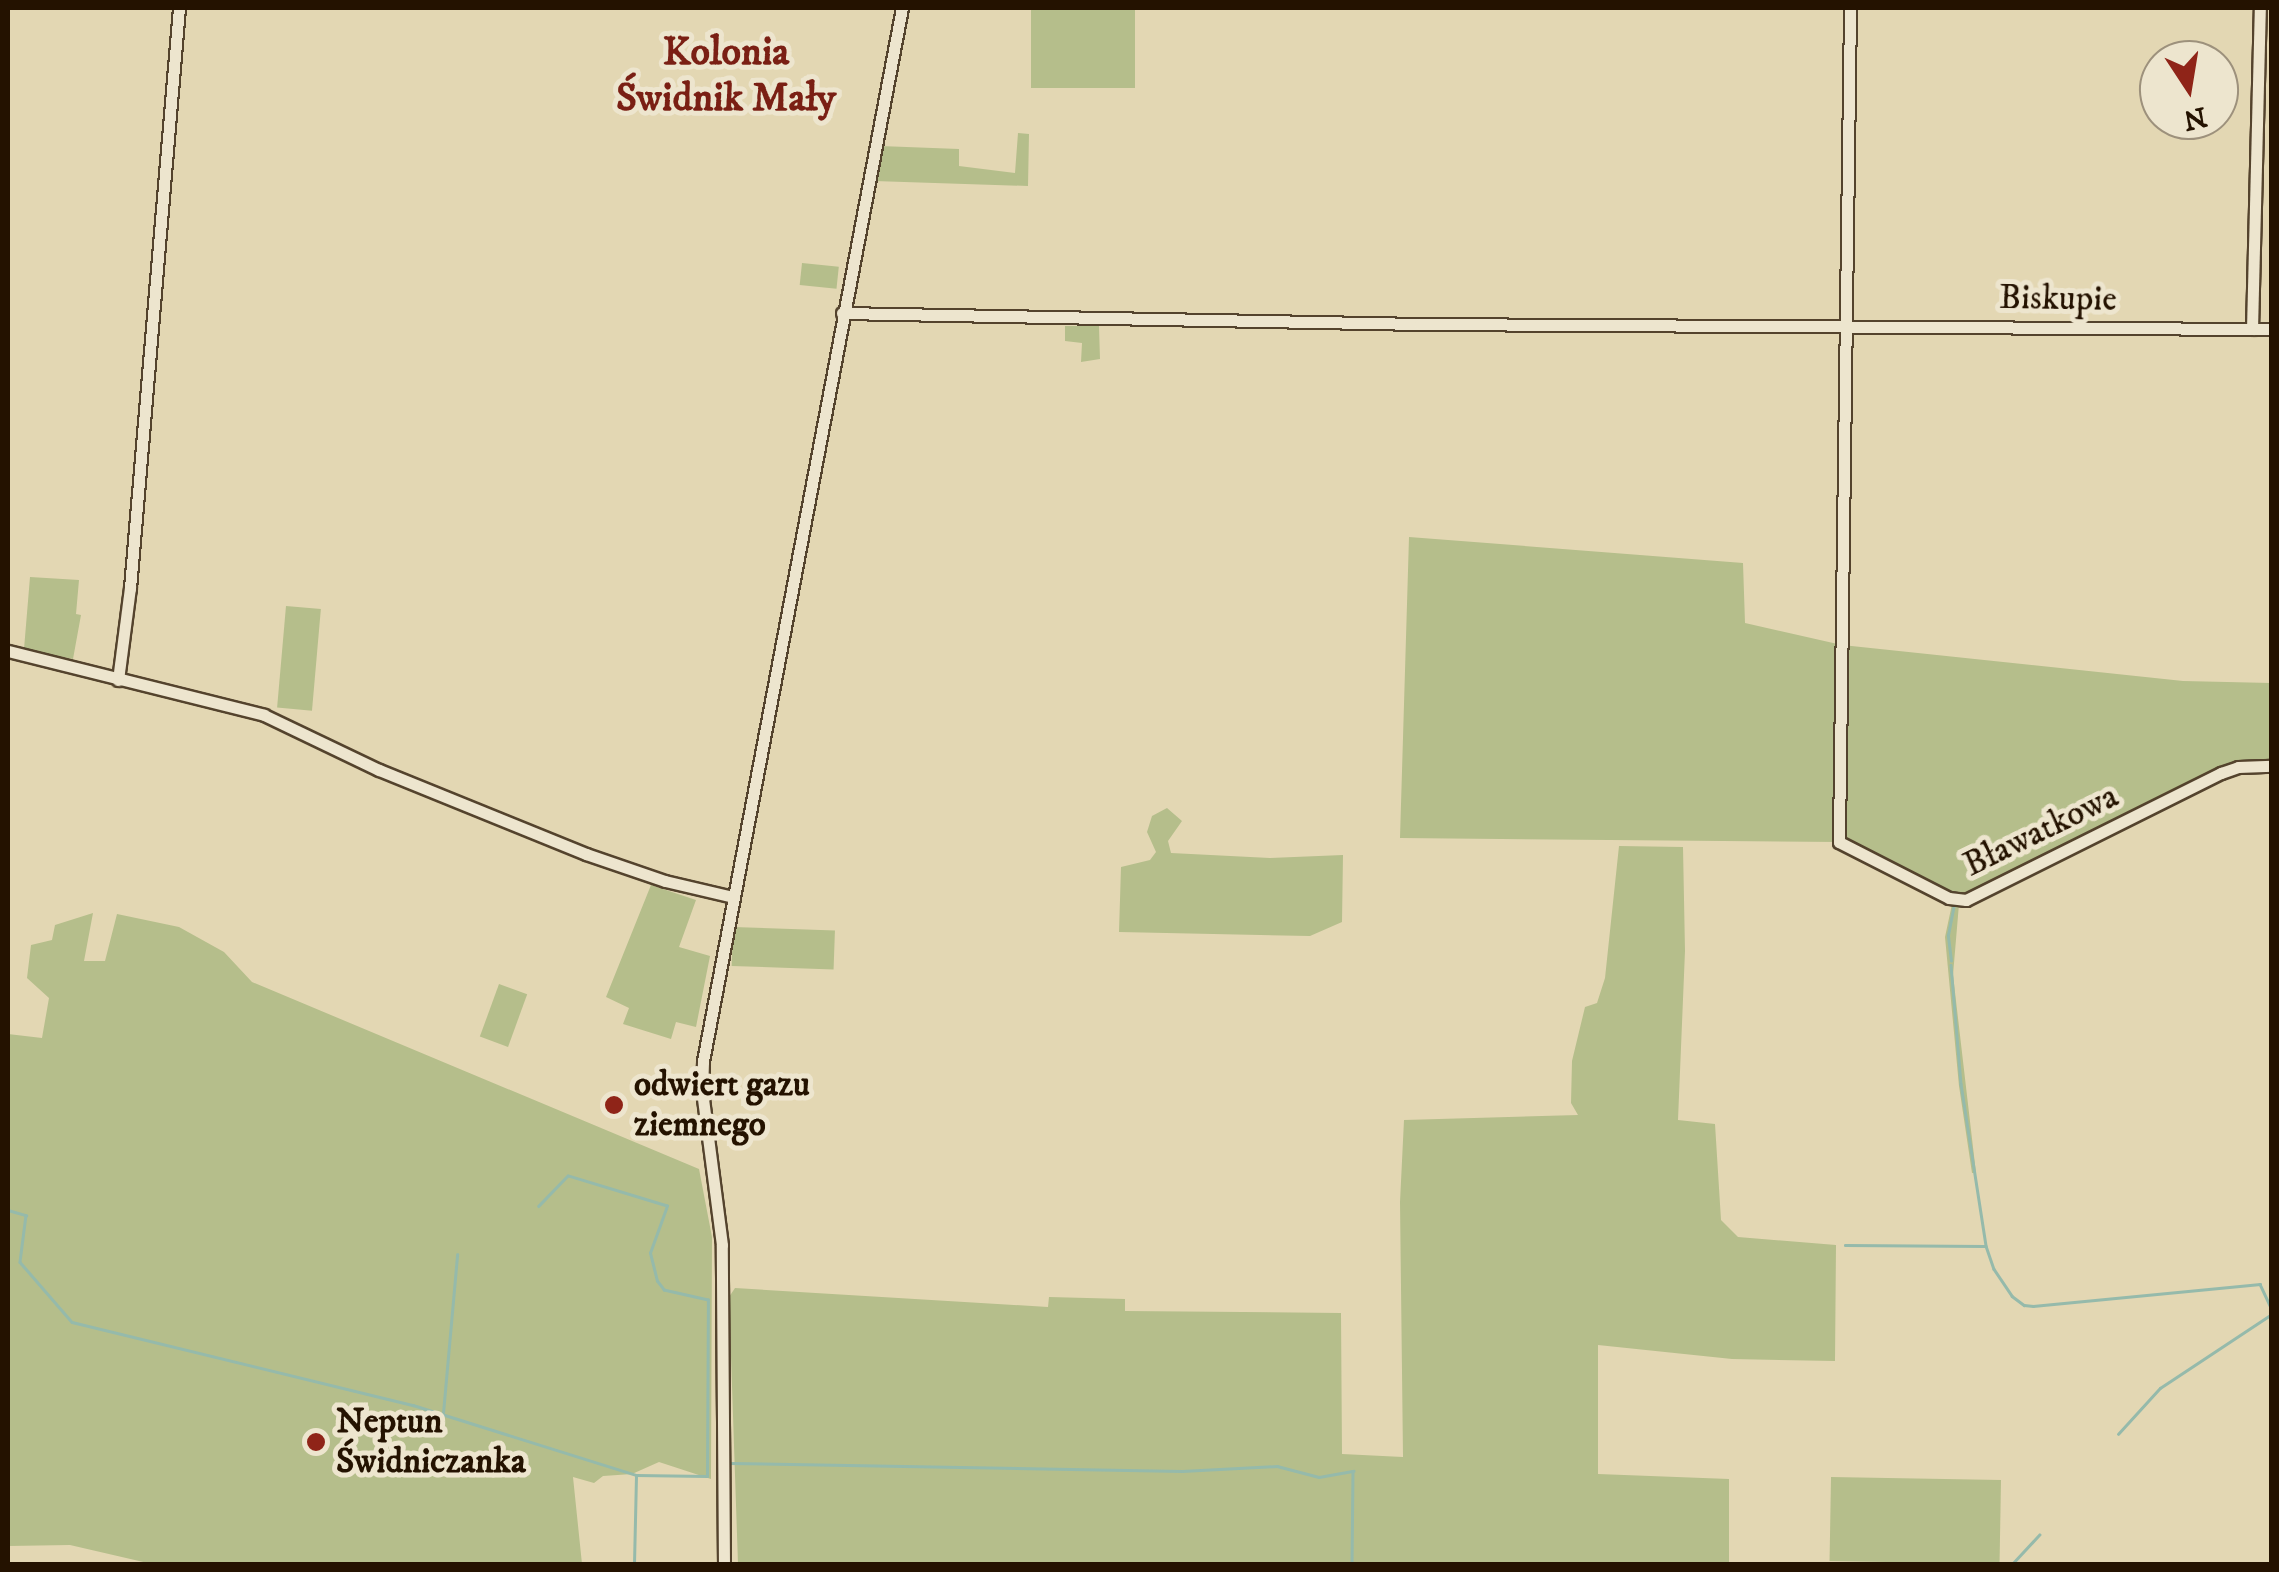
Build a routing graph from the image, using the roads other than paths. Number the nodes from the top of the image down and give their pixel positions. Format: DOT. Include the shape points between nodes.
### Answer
graph roads {
  1 [pos="179,8"];
  2 [pos="902,8"];
  3 [pos="1850,8"];
  4 [pos="2260,8"];
  5 [pos="842,313"];
  6 [pos="1845,325"];
  7 [pos="2252,329"];
  8 [pos="2272,329"];
  9 [pos="8,651"];
  10 [pos="118,680"];
  11 [pos="2272,766"];
  12 [pos="733,897"];
  13 [pos="724,1564"];
  1 -- 10 [label="street"];
  2 -- 5 [label="street"];
  3 -- 6 [label="street"];
  4 -- 7 [label="street"];
  5 -- 6 [label="street, Biskupie"];
  5 -- 12 [label="street"];
  6 -- 7 [label="street, Biskupie"];
  6 -- 11 [label="street, Bławatkowa" via="1839,842 1949,898 1966,900 2207,779 2238,767"];
  7 -- 8 [label="street, Biskupie"];
  9 -- 10 [label="street"];
  10 -- 12 [label="street" via="264,715 586,854"];
  12 -- 13 [label="street" via="702,1077 722,1245"];
}
